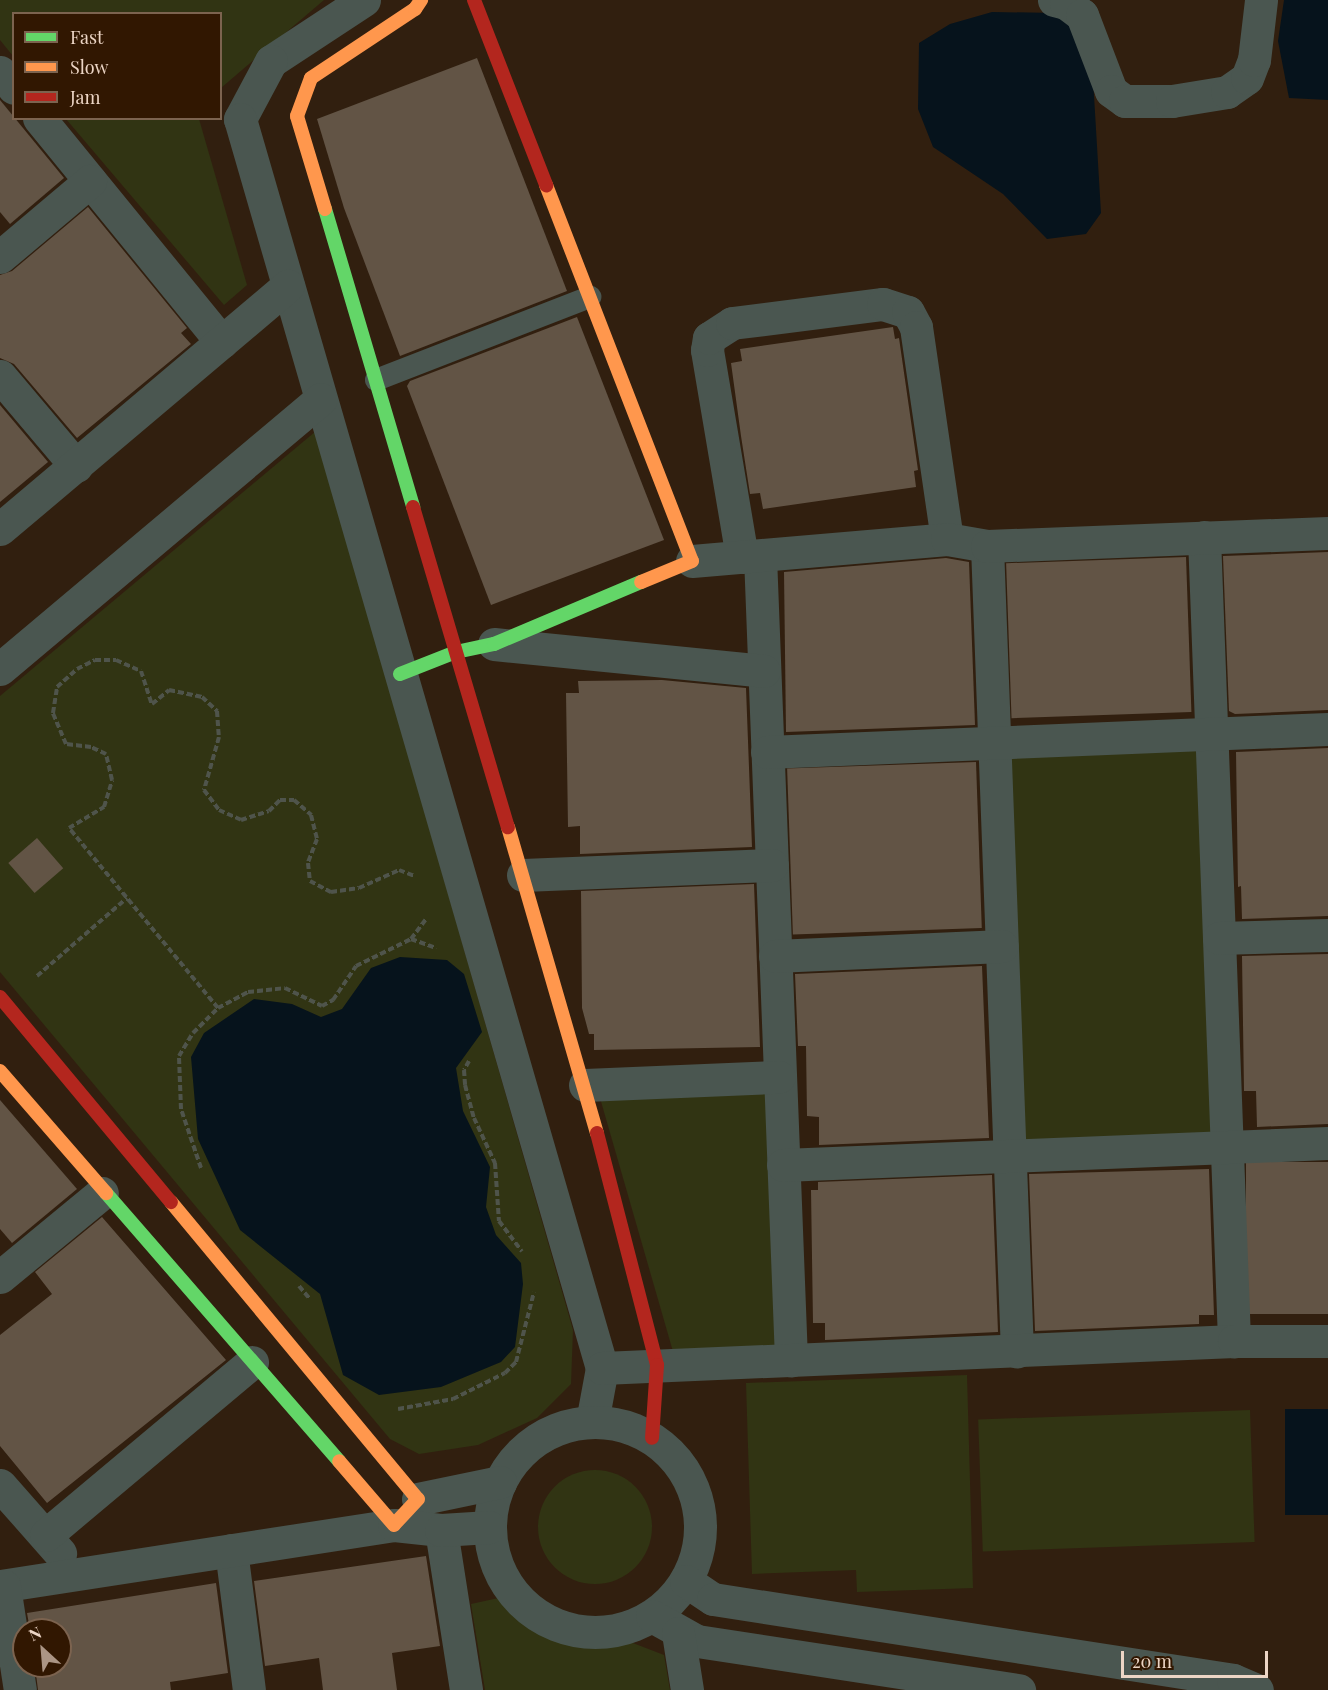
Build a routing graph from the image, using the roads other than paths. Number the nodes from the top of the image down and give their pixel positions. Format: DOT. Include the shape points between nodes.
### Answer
graph roads {
  1 [pos="364,0"];
  2 [pos="421,0"];
  3 [pos="474,0"];
  4 [pos="1054,0"];
  5 [pos="1261,0"];
  6 [pos="0,72"];
  7 [pos="12,86"];
  8 [pos="41,120"];
  9 [pos="90,181"];
  10 [pos="0,257"];
  11 [pos="288,286"];
  12 [pos="590,297"];
  13 [pos="222,342"];
  14 [pos="0,376"];
  15 [pos="376,380"];
  16 [pos="321,399"];
  17 [pos="76,466"];
  18 [pos="0,529"];
  19 [pos="1328,533"];
  20 [pos="1203,537"];
  21 [pos="947,539"];
  22 [pos="987,546"];
  23 [pos="751,556"];
  24 [pos="692,561"];
  25 [pos="494,644"];
  26 [pos="456,652"];
  27 [pos="0,669"];
  28 [pos="764,670"];
  29 [pos="400,674"];
  30 [pos="1328,729"];
  31 [pos="1211,734"];
  32 [pos="994,743"];
  33 [pos="767,752"];
  34 [pos="772,865"];
  35 [pos="523,875"];
  36 [pos="1328,935"];
  37 [pos="1219,938"];
  38 [pos="1002,946"];
  39 [pos="775,956"];
  40 [pos="3,1000"];
  41 [pos="0,1071"];
  42 [pos="779,1077"];
  43 [pos="585,1085"];
  44 [pos="1328,1143"];
  45 [pos="1227,1146"];
  46 [pos="1010,1155"];
  47 [pos="783,1165"];
  48 [pos="102,1192"];
  49 [pos="0,1277"];
  50 [pos="1234,1341"];
  51 [pos="1328,1341"];
  52 [pos="1017,1351"];
  53 [pos="790,1360"];
  54 [pos="252,1362"];
  55 [pos="657,1365"];
  56 [pos="602,1368"];
  57 [pos="592,1422"];
  58 [pos="652,1438"];
  59 [pos="500,1482"];
  60 [pos="0,1485"];
  61 [pos="418,1499"];
  62 [pos="394,1525"];
  63 [pos="489,1527"];
  64 [pos="441,1530"];
  65 [pos="46,1536"];
  66 [pos="231,1550"];
  67 [pos="78,1575"];
  68 [pos="686,1581"];
  69 [pos="2,1586"];
  70 [pos="665,1625"];
  71 [pos="20,1690"];
  72 [pos="249,1690"];
  73 [pos="466,1690"];
  74 [pos="687,1690"];
  75 [pos="1019,1690"];
  76 [pos="1257,1690"];
  1 -- 11 [label="street" via="271,61 240,120"];
  2 -- 15 [label="street" via="415,9 311,78 297,116"];
  3 -- 12 [label="street"];
  4 -- 5 [label="street" via="1066,3 1082,15 1111,91 1125,101 1172,101 1227,92 1247,78 1254,60"];
  6 -- 7 [label="street"];
  8 -- 9 [label="street"];
  9 -- 10 [label="street"];
  9 -- 13 [label="street"];
  11 -- 13 [label="street"];
  11 -- 16 [label="street"];
  12 -- 15 [label="lane"];
  12 -- 24 [label="street"];
  13 -- 17 [label="street"];
  14 -- 17 [label="street"];
  15 -- 26 [label="street"];
  16 -- 27 [label="street"];
  16 -- 29 [label="street"];
  17 -- 18 [label="street"];
  19 -- 20 [label="street"];
  20 -- 22 [label="street"];
  20 -- 31 [label="street"];
  21 -- 22 [label="street"];
  21 -- 23 [label="street"];
  21 -- 23 [label="street" via="916,327 908,312 883,304 732,323 708,338 707,350"];
  22 -- 32 [label="street"];
  23 -- 24 [label="street"];
  23 -- 28 [label="street"];
  24 -- 25 [label="street"];
  25 -- 26 [label="street"];
  25 -- 28 [label="street"];
  26 -- 29 [label="street"];
  26 -- 35 [label="street"];
  28 -- 33 [label="street"];
  29 -- 56 [label="street"];
  30 -- 31 [label="street"];
  31 -- 32 [label="street"];
  31 -- 37 [label="street"];
  32 -- 33 [label="street"];
  32 -- 38 [label="street"];
  33 -- 34 [label="street"];
  34 -- 35 [label="street"];
  34 -- 39 [label="street"];
  35 -- 43 [label="street"];
  36 -- 37 [label="street"];
  37 -- 45 [label="street"];
  38 -- 39 [label="street"];
  38 -- 46 [label="street"];
  39 -- 42 [label="street"];
  40 -- 61 [label="street"];
  41 -- 48 [label="street"];
  42 -- 43 [label="street"];
  42 -- 47 [label="street"];
  43 -- 55 [label="street"];
  44 -- 45 [label="street"];
  45 -- 46 [label="street"];
  45 -- 50 [label="street"];
  46 -- 47 [label="street"];
  46 -- 52 [label="street"];
  47 -- 53 [label="street"];
  48 -- 49 [label="street"];
  48 -- 54 [label="street"];
  50 -- 51 [label="street"];
  50 -- 52 [label="street"];
  52 -- 53 [label="street"];
  53 -- 55 [label="street"];
  54 -- 62 [label="street"];
  54 -- 65 [label="street"];
  55 -- 56 [label="street"];
  55 -- 58 [label="street"];
  56 -- 57 [label="street"];
  57 -- 58 [label="street" via="623,1426"];
  57 -- 59 [label="street" via="560,1428 532,1443"];
  58 -- 68 [label="street" via="677,1460 693,1487 701,1519 698,1551"];
  59 -- 61 [label="street"];
  59 -- 63 [label="street"];
  60 -- 65 [label="street"];
  61 -- 62 [label="street"];
  62 -- 64 [label="street"];
  62 -- 66 [label="street"];
  63 -- 64 [label="street"];
  63 -- 70 [label="street" via="494,1559 508,1588 530,1611 558,1627 591,1633"];
  64 -- 73 [label="street"];
  65 -- 67 [label="street"];
  66 -- 67 [label="street"];
  66 -- 72 [label="street"];
  67 -- 69 [label="street"];
  68 -- 70 [label="street" via="671,1601"];
  68 -- 76 [label="street" via="713,1599 1233,1680"];
  69 -- 71 [label="street"];
  70 -- 74 [label="street"];
  70 -- 75 [label="street" via="698,1641"];
}
